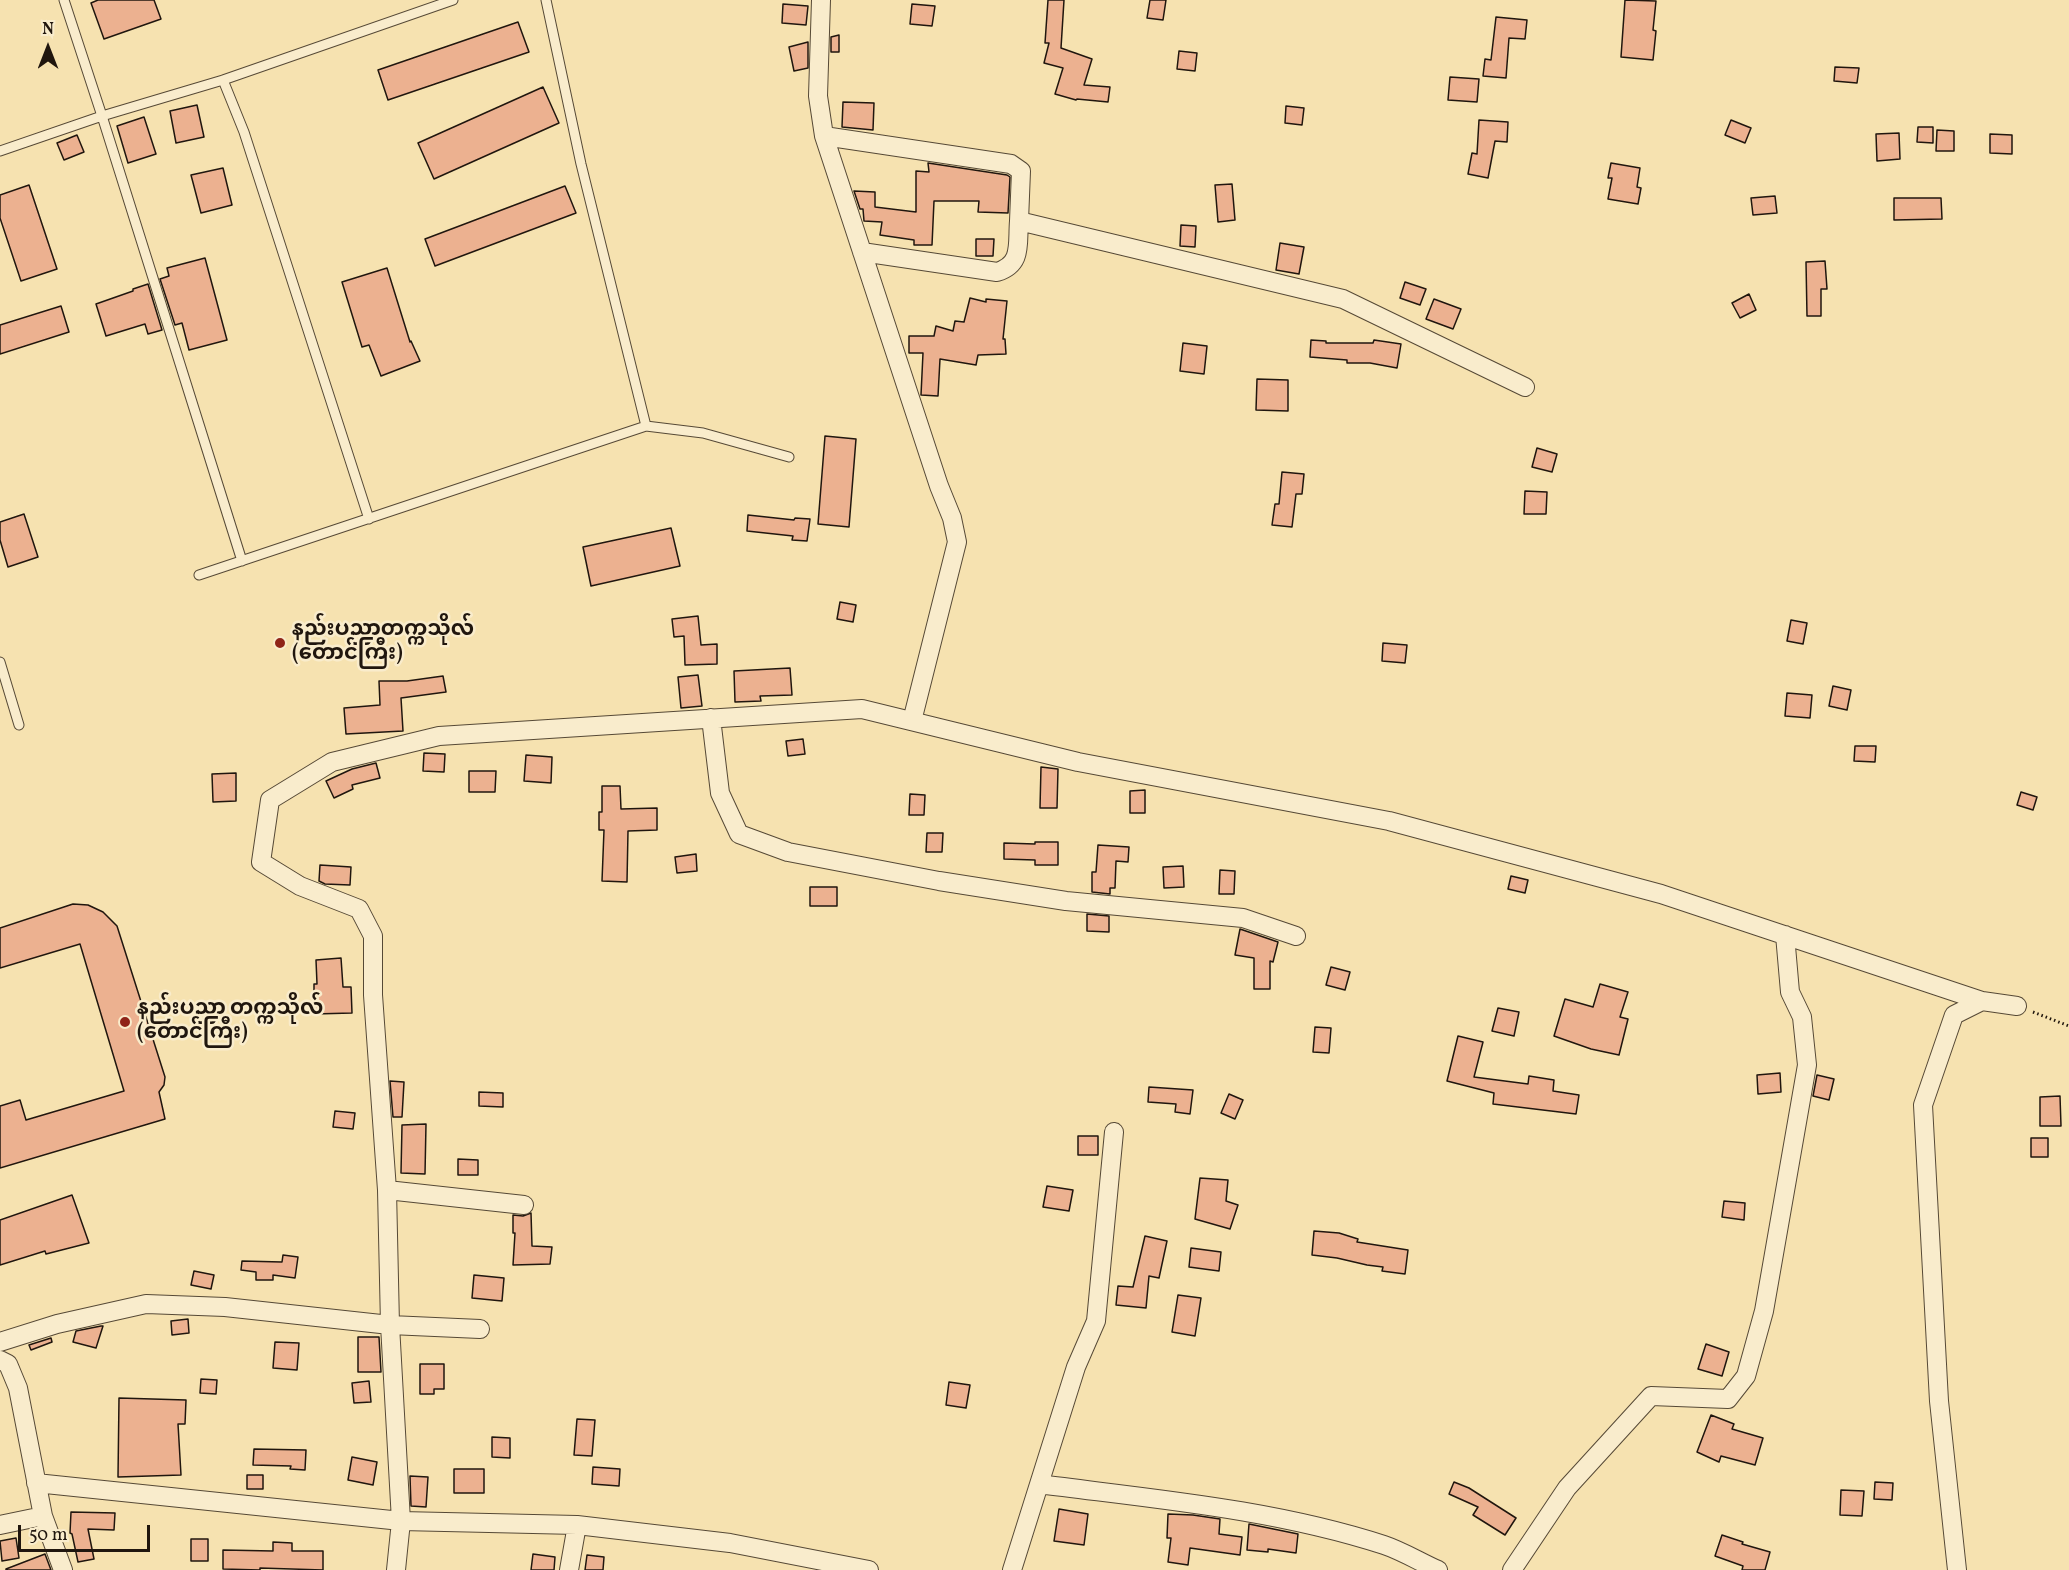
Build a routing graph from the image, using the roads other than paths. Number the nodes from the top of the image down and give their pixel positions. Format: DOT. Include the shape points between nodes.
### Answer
graph roads {
  1 [pos="64,0"];
  2 [pos="453,0"];
  3 [pos="546,0"];
  4 [pos="820,0"];
  5 [pos="223,80"];
  6 [pos="102,116"];
  7 [pos="824,136"];
  8 [pos="0,151"];
  9 [pos="1019,221"];
  10 [pos="862,252"];
  11 [pos="1525,387"];
  12 [pos="646,426"];
  13 [pos="789,457"];
  14 [pos="369,519"];
  15 [pos="242,561"];
  16 [pos="199,575"];
  17 [pos="0,662"];
  18 [pos="711,718"];
  19 [pos="912,721"];
  20 [pos="19,725"];
  21 [pos="1785,935"];
  22 [pos="1296,936"];
  23 [pos="1982,1001"];
  24 [pos="2017,1006"];
  25 [pos="1114,1132"];
  26 [pos="387,1190"];
  27 [pos="524,1205"];
  28 [pos="390,1325"];
  29 [pos="480,1329"];
  30 [pos="0,1342"];
  31 [pos="0,1360"];
  32 [pos="36,1483"];
  33 [pos="1039,1484"];
  34 [pos="43,1516"];
  35 [pos="401,1521"];
  36 [pos="0,1525"];
  37 [pos="577,1525"];
  38 [pos="63,1570"];
  39 [pos="396,1570"];
  40 [pos="569,1570"];
  41 [pos="869,1570"];
  42 [pos="1012,1570"];
  43 [pos="1438,1570"];
  44 [pos="1512,1570"];
  45 [pos="1957,1570"];
  1 -- 6 [label="lane"];
  2 -- 5 [label="lane"];
  3 -- 12 [label="lane" via="581,164"];
  4 -- 7 [label="street" via="818,96"];
  5 -- 6 [label="lane"];
  5 -- 14 [label="lane" via="244,132"];
  6 -- 8 [label="lane"];
  6 -- 15 [label="lane"];
  7 -- 9 [label="street" via="1011,164 1021,171"];
  7 -- 10 [label="street"];
  9 -- 10 [label="street" via="1016,261 998,272"];
  9 -- 11 [label="street" via="1343,299"];
  10 -- 19 [label="street" via="957,542"];
  12 -- 13 [label="lane" via="703,433"];
  12 -- 14 [label="lane"];
  14 -- 15 [label="lane"];
  15 -- 16 [label="lane"];
  17 -- 20 [label="lane"];
  18 -- 19 [label="street" via="862,709"];
  18 -- 22 [label="street" via="720,793 739,834 788,852 939,881 1066,901 1243,918"];
  18 -- 26 [label="street" via="439,736 332,762 270,801 261,862 300,886 359,909 374,936 375,1018"];
  19 -- 21 [label="street" via="1078,762 1389,821 1661,894"];
  21 -- 23 [label="street"];
  21 -- 44 [label="street" via="1790,992 1802,1017 1807,1065 1764,1311 1746,1376 1728,1399 1651,1396 1567,1488"];
  23 -- 24 [label="street"];
  23 -- 45 [label="street" via="1954,1015 1923,1105 1939,1401"];
  25 -- 33 [label="street" via="1096,1321 1076,1367"];
  26 -- 27 [label="street"];
  26 -- 28 [label="street"];
  28 -- 29 [label="street"];
  28 -- 30 [label="street" via="225,1307 146,1304 57,1324"];
  28 -- 35 [label="street"];
  31 -- 32 [label="street" via="8,1364 18,1388"];
  32 -- 34 [label="street"];
  32 -- 35 [label="street"];
  33 -- 42 [label="street"];
  33 -- 43 [label="street" via="1305,1523 1386,1546"];
  34 -- 36 [label="street"];
  34 -- 38 [label="street"];
  35 -- 37 [label="street"];
  35 -- 39 [label="street"];
  37 -- 40 [label="street"];
  37 -- 41 [label="street" via="730,1543"];
}
